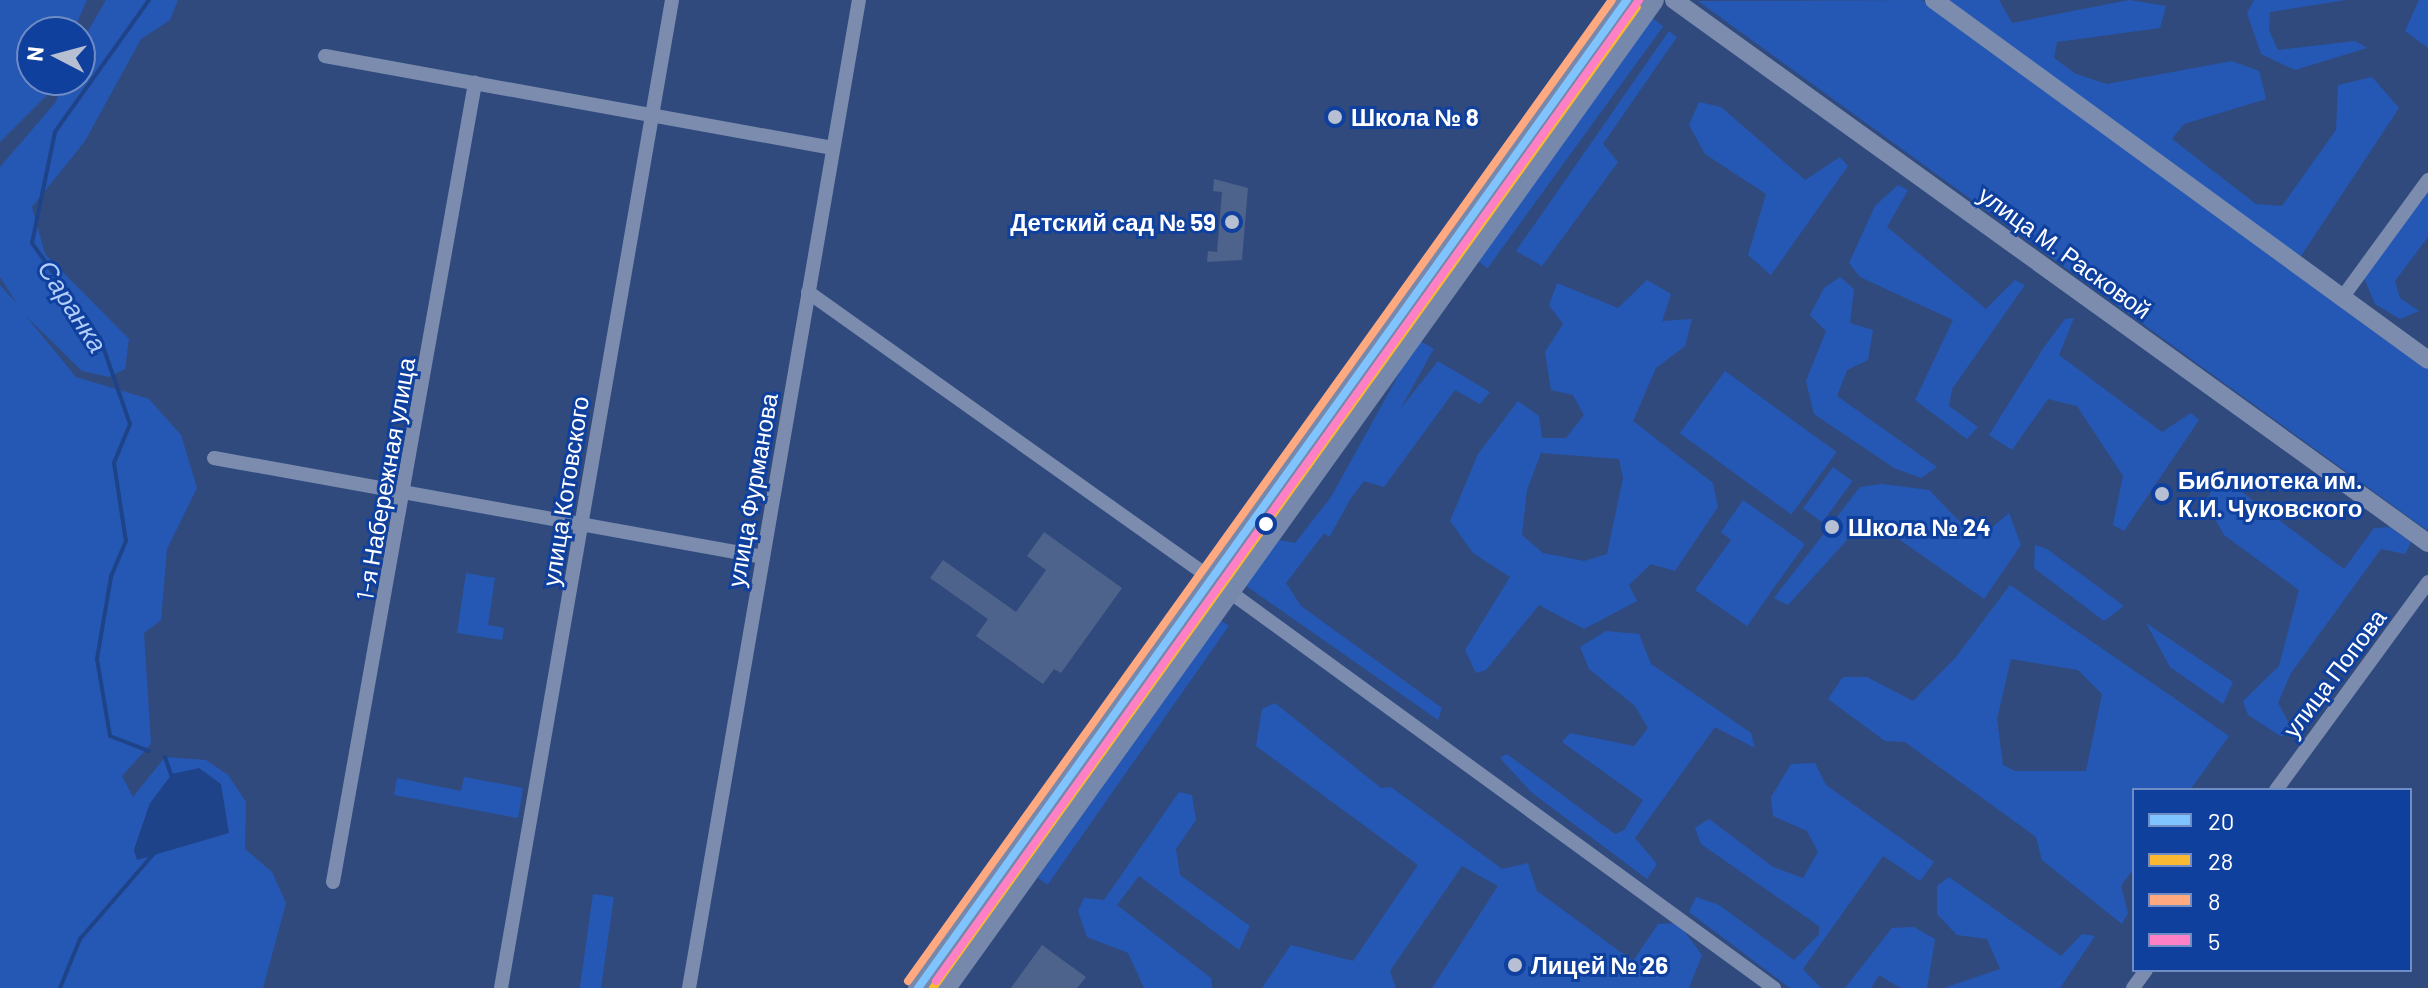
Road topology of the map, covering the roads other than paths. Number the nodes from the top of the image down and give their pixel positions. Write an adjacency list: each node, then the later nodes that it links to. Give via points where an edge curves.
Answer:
1 (672, 0): 9 (street, улица Котовского)
2 (859, 0): 10 (street, улица Фурманова)
3 (1627, 0): 20 (main road)
4 (1654, 0): 22 (main road)
5 (1674, 0): 18 (street, улица М. Расковой)
6 (1934, 0): 13 (street)
7 (325, 56): 8 (street)
8 (475, 83): 9 (street); 16 (street, 1-я Набережная улица)
9 (650, 115): 10 (street); 17 (street, улица Котовского)
10 (833, 148): 12 (street, улица Фурманова)
11 (2428, 180): 13 (street)
12 (808, 292): 19 (street, улица Фурманова); 20 (street)
13 (2342, 298): 14 (street)
14 (2428, 360)
15 (214, 458): 16 (street)
16 (407, 493): 17 (street); 24 (street, 1-я Набережная улица)
17 (582, 522): 19 (street); 25 (street, улица Котовского)
18 (2428, 543)
19 (763, 557): 26 (street, улица Фурманова)
20 (1212, 579): 22 (main road); 27 (main road)
21 (2428, 582): 23 (street, улица Попова)
22 (1230, 592): 28 (main road); 29 (street)
23 (2277, 788)
24 (333, 882)
25 (501, 988)
26 (689, 988)
27 (918, 988)
28 (946, 988)
29 (1774, 988)

